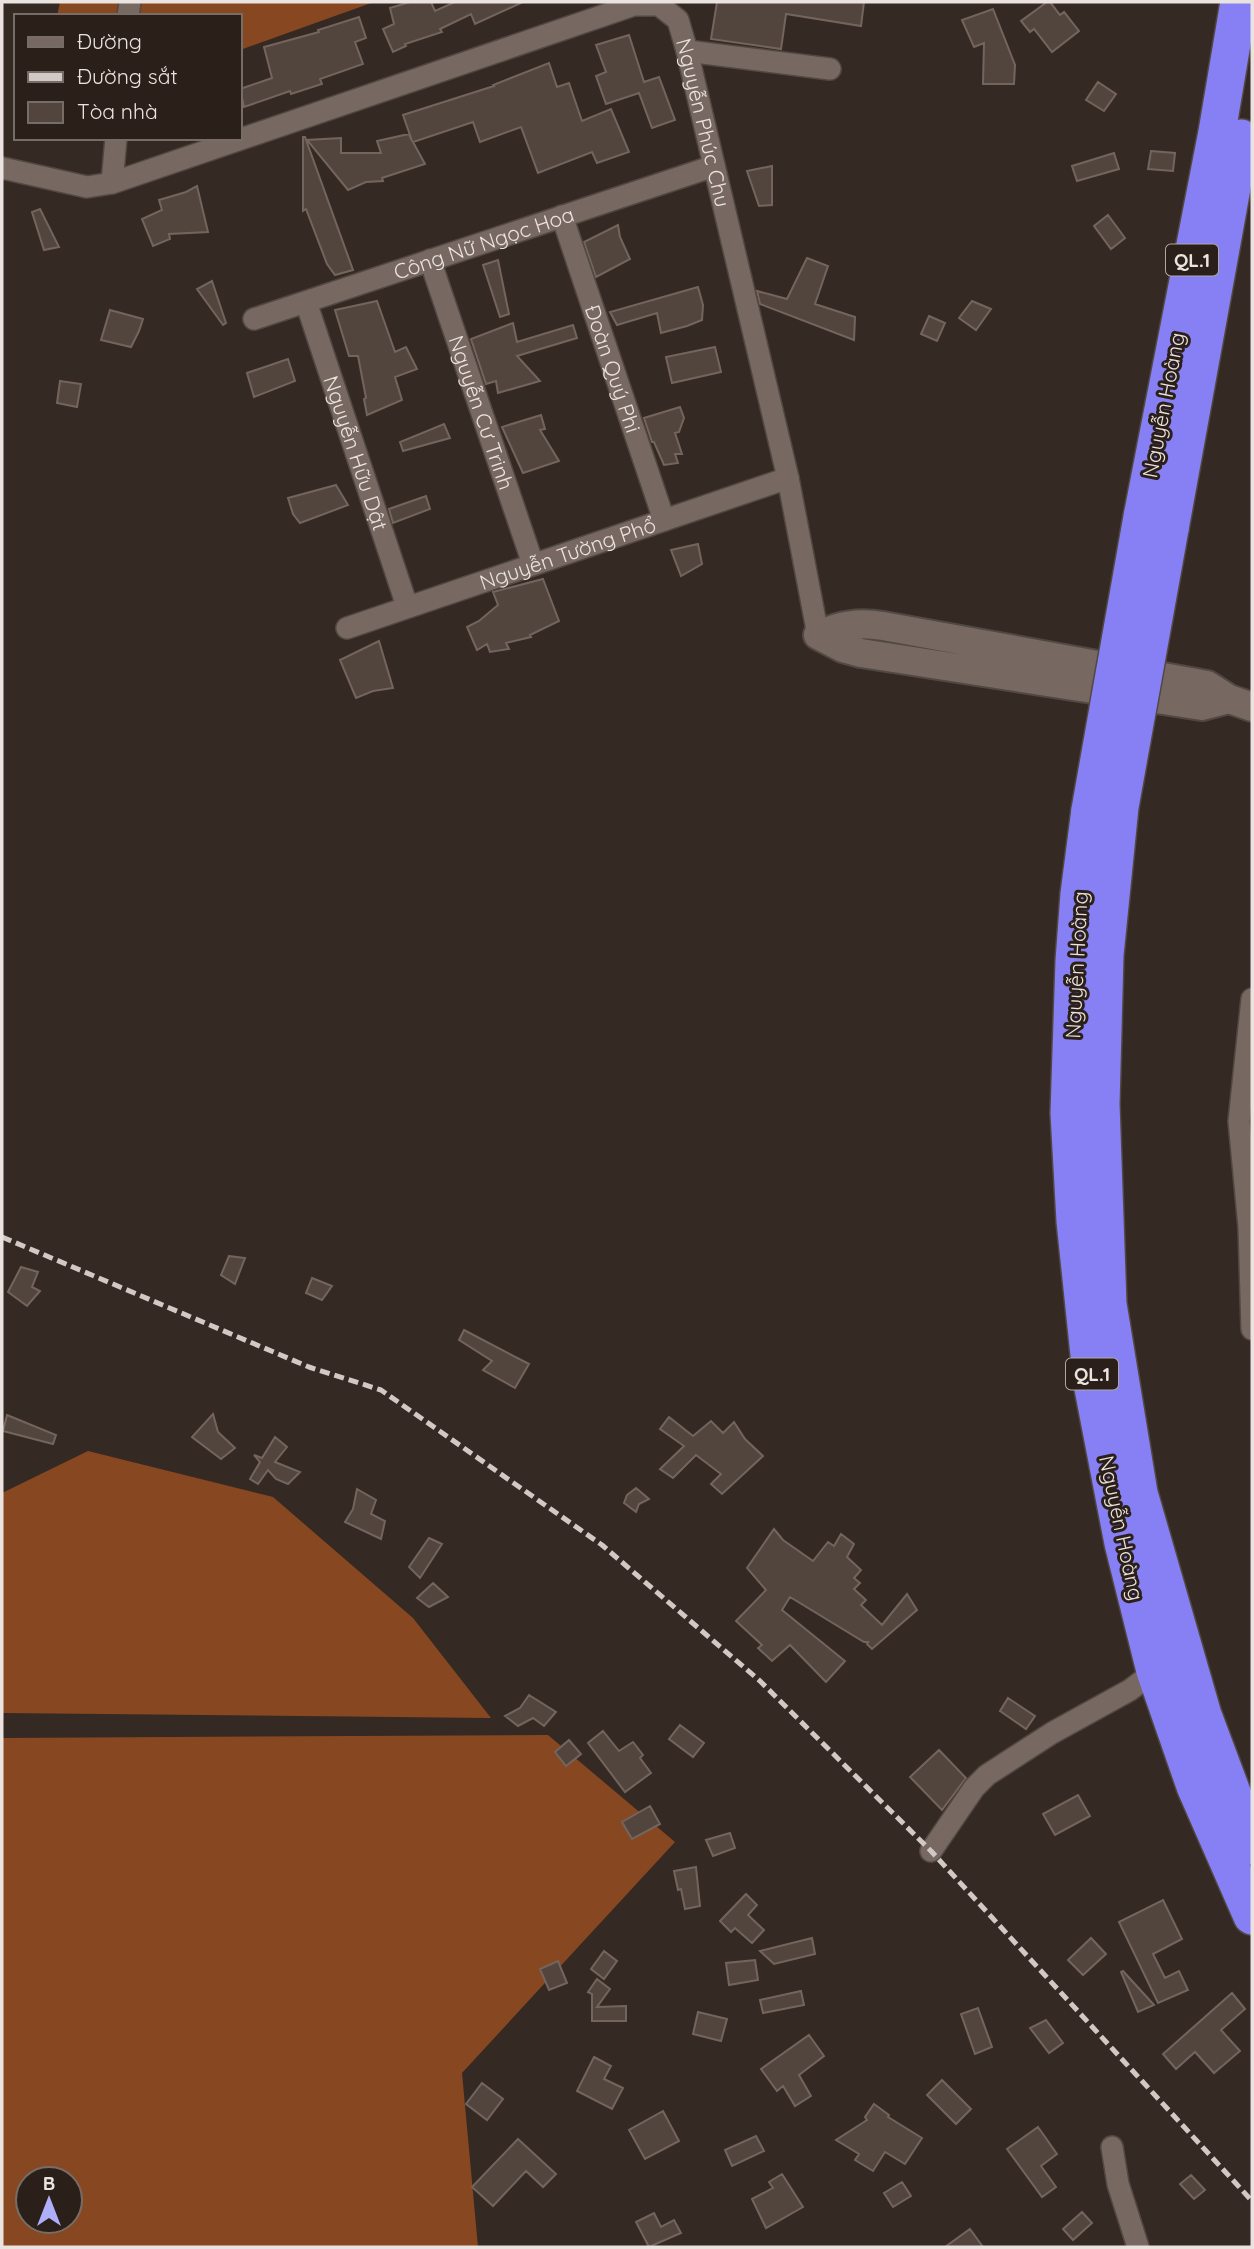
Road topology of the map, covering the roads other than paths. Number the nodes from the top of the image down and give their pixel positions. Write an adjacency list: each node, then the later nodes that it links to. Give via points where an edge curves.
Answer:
1 (1239, 2): 18 (highway, Nguyễn Hoàng / QL.1)
2 (687, 51): 3 (street); 5 (street, Nguyễn Phúc Chu, via 678,20 659,5 634,5); 8 (street, Nguyễn Phúc Chu)
3 (830, 69)
4 (1252, 76): 11 (highway, Nguyễn Hoàng / QL.1)
5 (242, 139)
6 (116, 140): 10 (street)
7 (238, 140): 10 (street, Nguyễn Phúc Chu)
8 (714, 166): 12 (street, Công Nữ Ngọc Hoa); 16 (street, Nguyễn Phúc Chu)
9 (2, 168): 10 (street, Nguyễn Phúc Chu, via 87,187)
10 (112, 183)
11 (1241, 200): 18 (highway, Nguyễn Hoàng / QL.1)
12 (562, 216): 13 (street, Công Nữ Ngọc Hoa); 17 (street, Đoàn Quý Phi)
13 (430, 260): 14 (street, Công Nữ Ngọc Hoa); 19 (street, Nguyễn Cư Trinh)
14 (306, 302): 15 (street, Công Nữ Ngọc Hoa); 20 (street, Nguyễn Hữu Dật)
15 (254, 319)
16 (788, 478): 17 (street, Nguyễn Tường Phổ); 22 (street, Nguyễn Phúc Chu)
17 (664, 520): 19 (street, Nguyễn Tường Phổ)
18 (1156, 523): 24 (highway, Nguyễn Hoàng / QL.1, bridge)
19 (533, 564): 20 (street, Nguyễn Tường Phổ)
20 (407, 606): 21 (street, Nguyễn Tường Phổ)
21 (347, 628)
22 (818, 635): 23 (street, via 861,653 1029,666 1202,706)
23 (1241, 703)
24 (1105, 808): 27 (highway, Nguyễn Hoàng / QL.1, via 1079,894 1074,961 1069,1113 1075,1222 1093,1383 1122,1543); 28 (highway, Nguyễn Hoàng / QL.1, via 1101,1104 1108,1304 1139,1493 1203,1716)
25 (1252, 999): 26 (street, via 1239,1121)
26 (1252, 1329)
27 (1155, 1671): 29 (street, via 987,1775); 30 (highway, Nguyễn Hoàng / QL.1, via 1195,1786)
28 (1252, 1846)
29 (931, 1851)
30 (1252, 1916)
31 (1112, 2147): 32 (street, via 1118,2184)
32 (1138, 2247)

